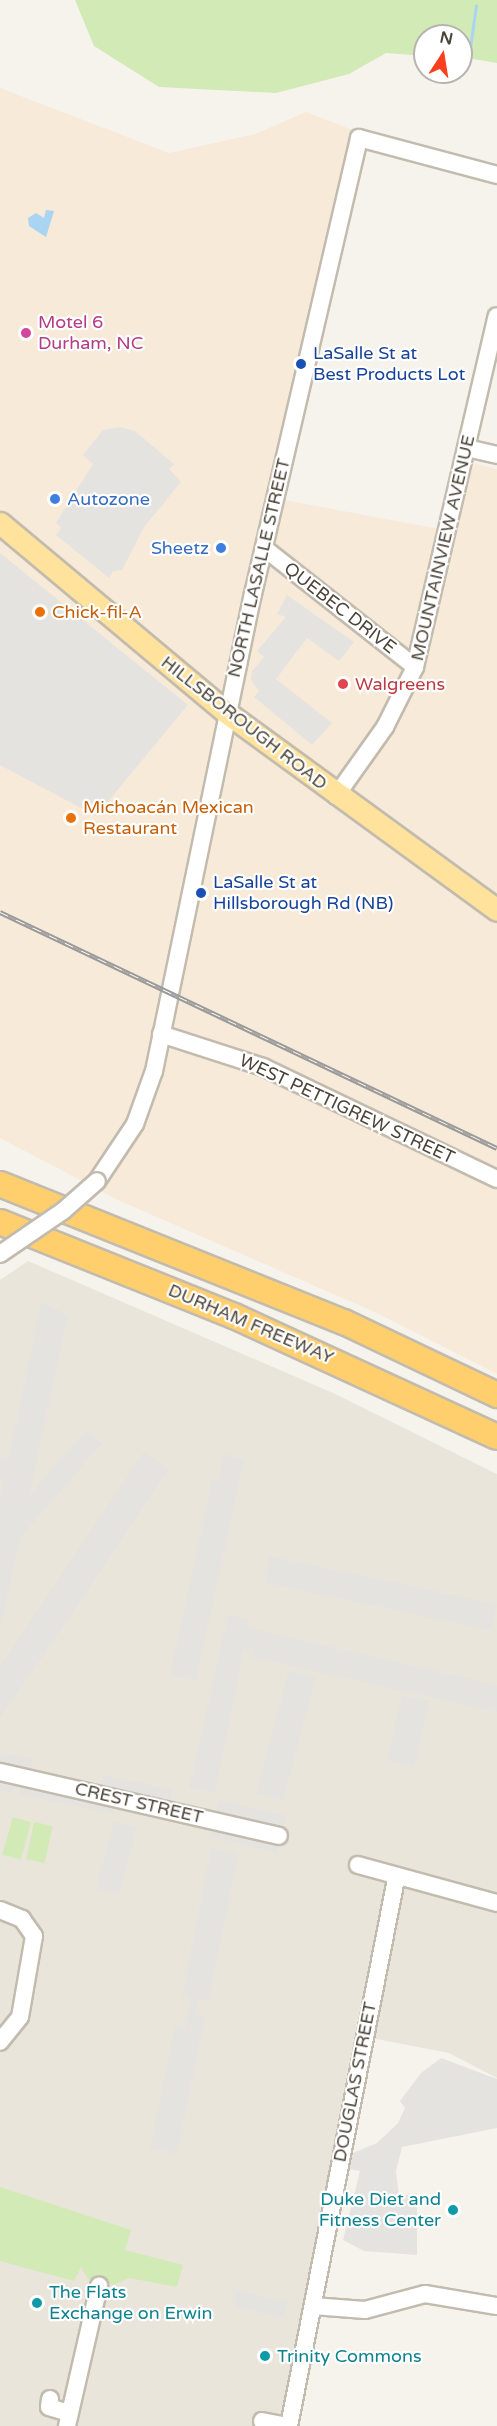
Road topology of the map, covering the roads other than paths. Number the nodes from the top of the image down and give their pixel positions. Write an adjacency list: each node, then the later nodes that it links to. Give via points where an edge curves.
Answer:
1 (497, 176): 6 (street, NORTH LASALLE STREET, via 359,138)
2 (497, 316): 3 (street, MOUNTAINVIEW AVENUE)
3 (467, 448): 4 (street); 7 (street, MOUNTAINVIEW AVENUE)
4 (497, 455)
5 (0, 523): 8 (main road, HILLSBOROUGH ROAD)
6 (264, 548): 7 (street, QUEBEC DRIVE); 8 (street, NORTH LASALLE STREET)
7 (416, 667): 9 (street, MOUNTAINVIEW AVENUE, via 385,727)
8 (227, 713): 9 (main road, HILLSBOROUGH ROAD); 11 (street, NORTH LASALLE STREET)
9 (336, 796): 10 (main road, HILLSBOROUGH ROAD)
10 (497, 910)
11 (161, 1034): 13 (street, WEST PETTIGREW STREET, via 263,1067); 17 (street, NORTH LASALLE STREET, bridge, via 142,1108 97,1180 63,1211)
12 (0, 1170): 16 (highway)
13 (497, 1179)
14 (0, 1184): 16 (highway, DURHAM FREEWAY)
15 (0, 1222): 19 (highway, DURHAM FREEWAY, via 234,1316)
16 (148, 1241): 18 (highway, DURHAM FREEWAY, via 344,1322)
17 (0, 1254)
18 (497, 1395)
19 (497, 1437)
20 (0, 1772): 21 (street, CREST STREET)
21 (279, 1836)
22 (358, 1865): 23 (street)
23 (396, 1879): 24 (street); 28 (street, DOUGLAS STREET)
24 (497, 1903)
25 (0, 1910): 26 (street, via 22,1919 34,1936 20,2016)
26 (0, 2042)
27 (99, 2286): 31 (street)
28 (313, 2306): 29 (street, via 365,2310 425,2294); 33 (street, DOUGLAS STREET)
29 (497, 2306)
30 (50, 2399): 31 (street, via 49,2408)
31 (68, 2419)
32 (262, 2421): 33 (street)
33 (288, 2426)

